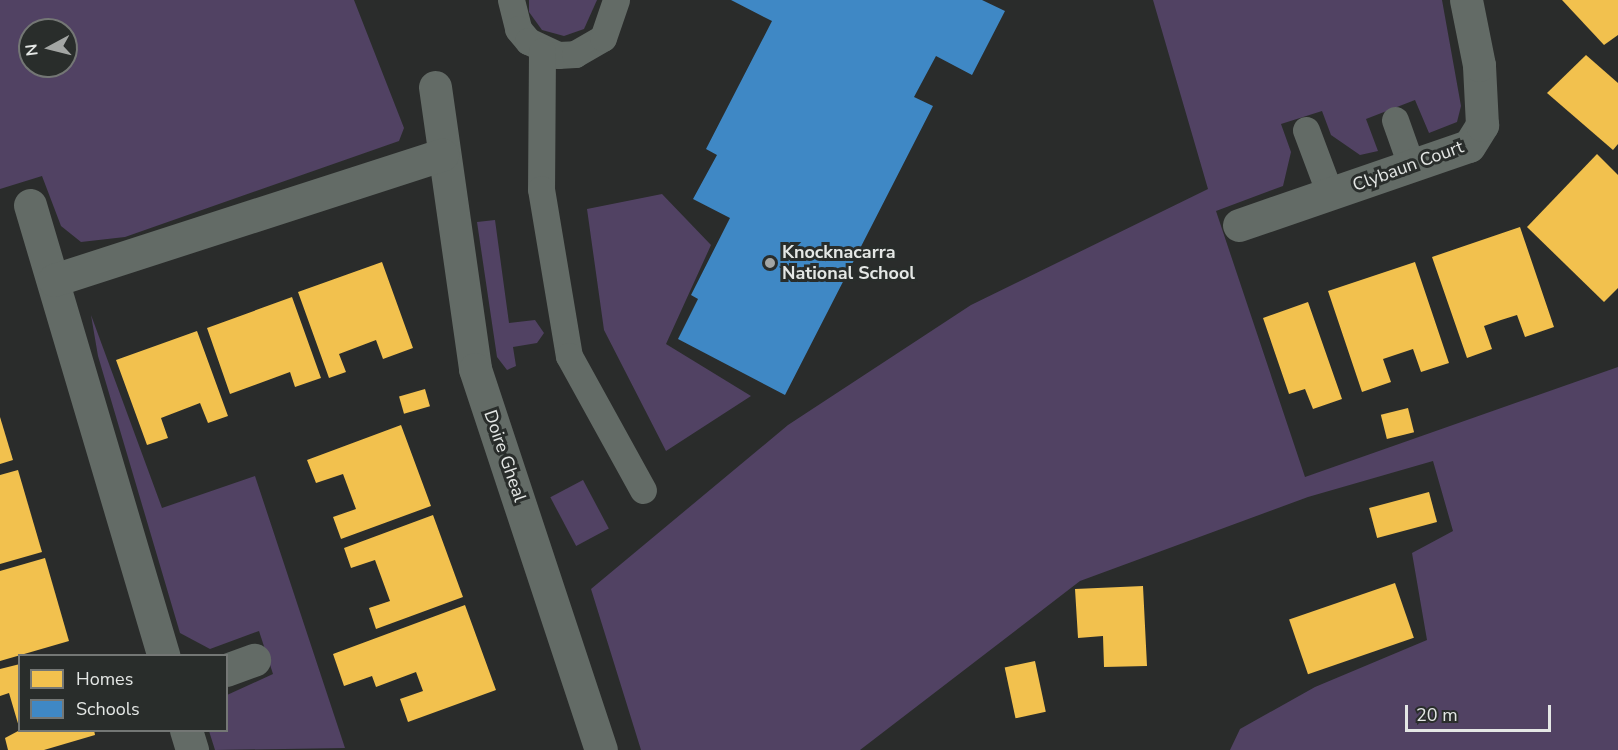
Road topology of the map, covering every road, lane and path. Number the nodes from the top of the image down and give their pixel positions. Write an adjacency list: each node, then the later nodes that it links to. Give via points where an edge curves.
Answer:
1 (512, 0): 4 (lane, via 518,29)
2 (616, 0): 4 (lane, via 612,24 591,49 575,54)
3 (1466, 0): 9 (street, Clybaun Court, via 1479,65 1482,125 1469,146)
4 (542, 51): 14 (lane, via 540,189 569,356)
5 (435, 87): 8 (street, Doire Gheal)
6 (1395, 120): 9 (lane)
7 (1306, 130): 10 (lane)
8 (442, 155): 13 (street); 18 (street, Doire Gheal, via 475,369)
9 (1411, 165): 10 (street, Clybaun Court)
10 (1330, 194): 12 (street, Clybaun Court)
11 (30, 205): 13 (street)
12 (1239, 225)
13 (54, 280): 15 (street)
14 (643, 490)
15 (163, 654)
16 (187, 732): 17 (street)
17 (192, 750)
18 (601, 750)

